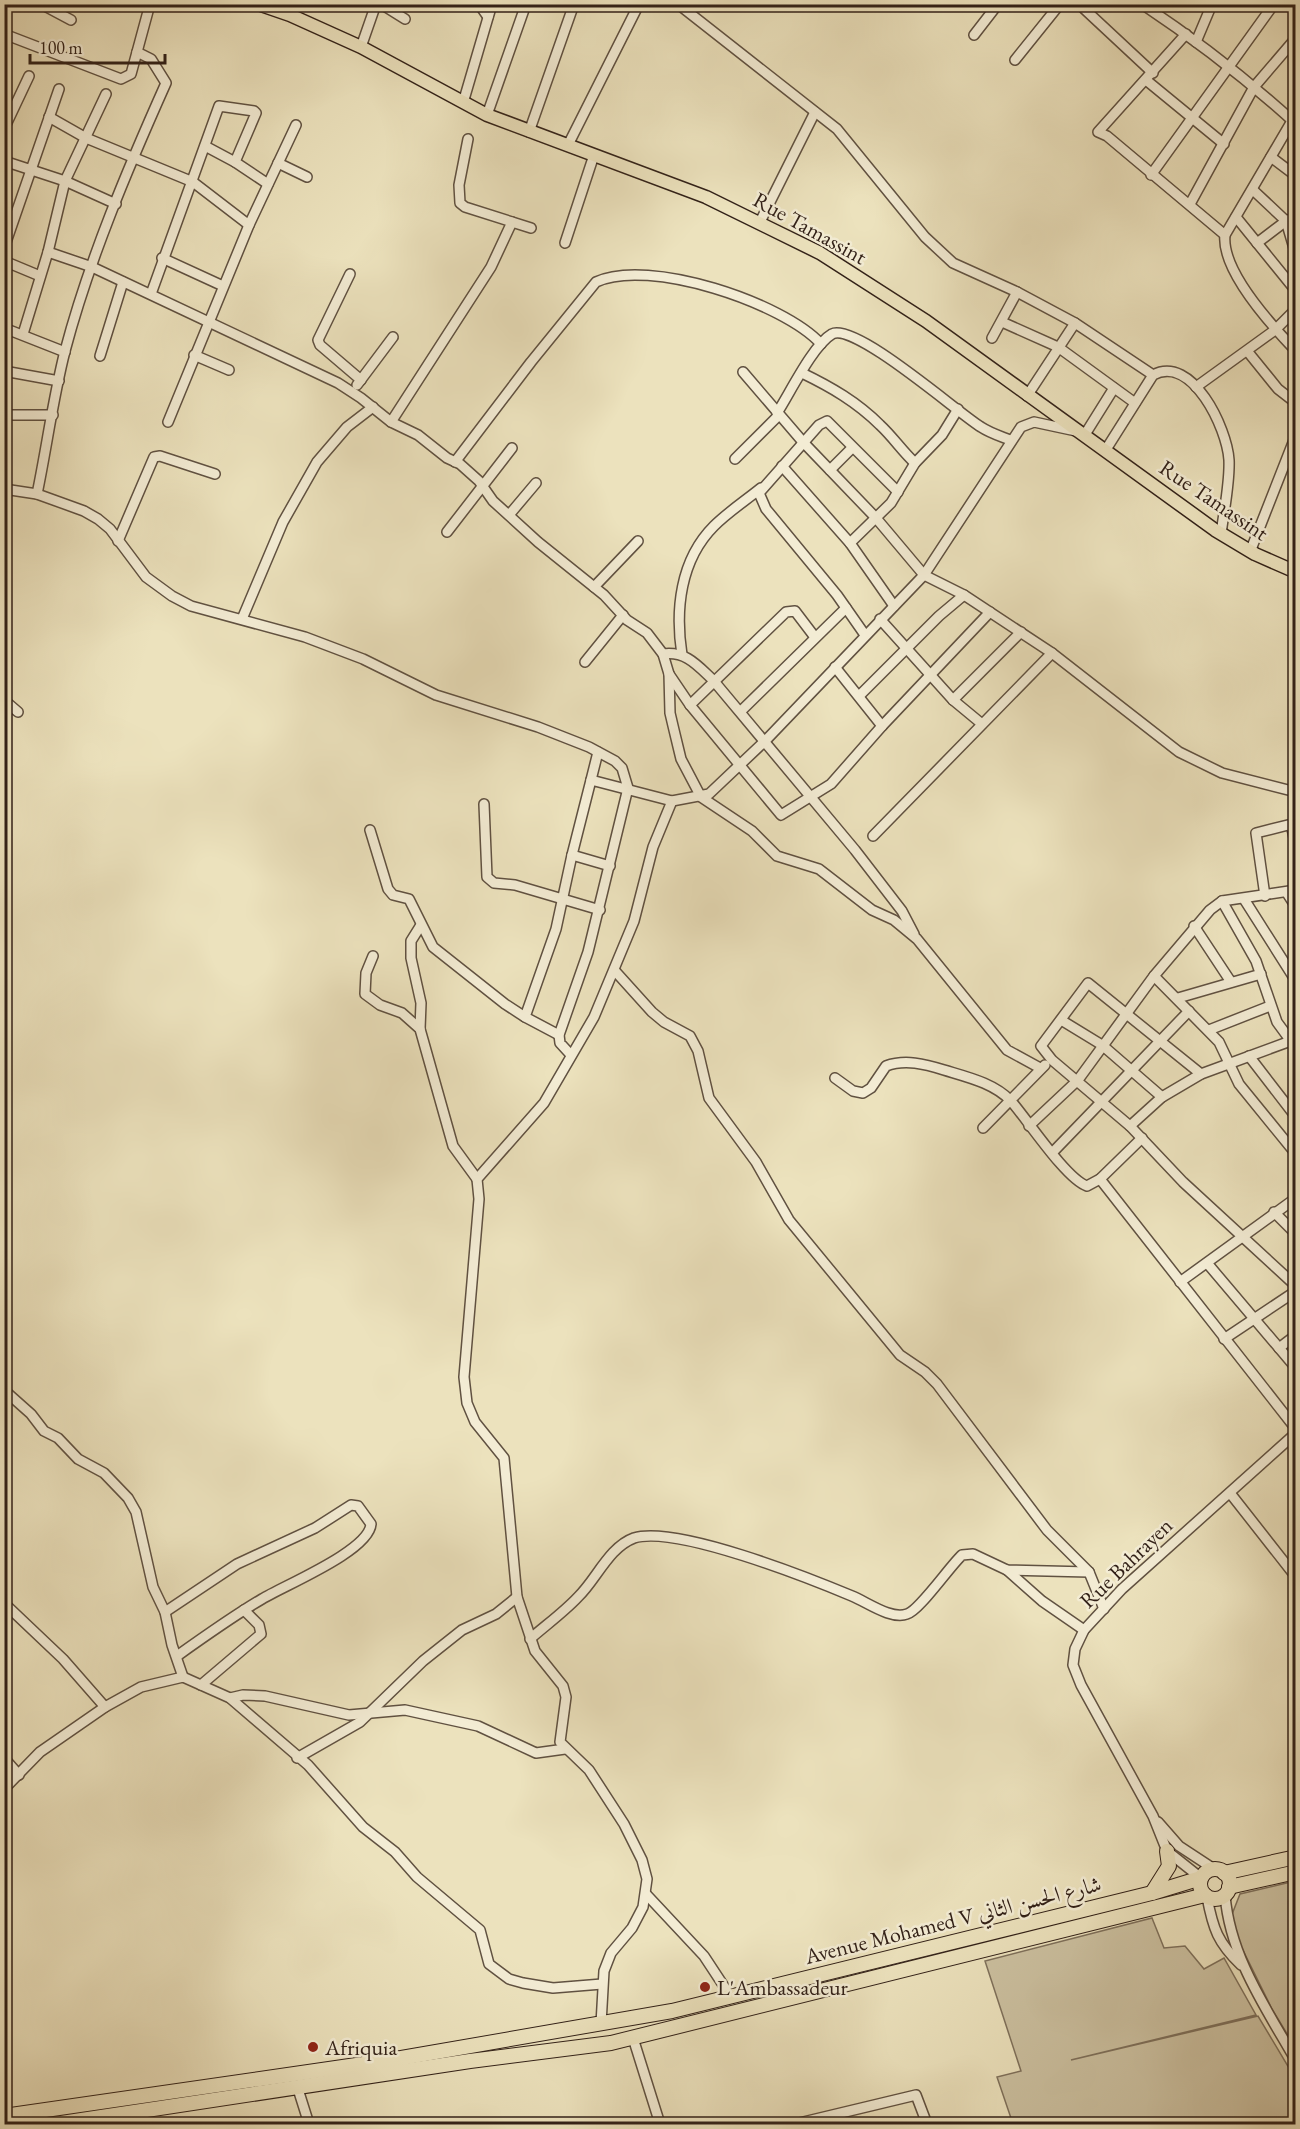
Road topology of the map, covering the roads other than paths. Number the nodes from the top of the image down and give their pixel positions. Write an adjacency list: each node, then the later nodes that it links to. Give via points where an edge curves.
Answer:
1 (41, 4): 22 (street)
2 (137, 4): 18 (street)
3 (258, 4): 19 (main road, Rue Tamassint)
4 (376, 4): 28 (street)
5 (381, 4): 21 (street)
6 (476, 4): 20 (street)
7 (492, 4): 20 (street)
8 (526, 4): 39 (street)
9 (574, 4): 45 (street)
10 (639, 4): 49 (street)
11 (678, 4): 38 (street)
12 (998, 4): 25 (street)
13 (1060, 4): 30 (street)
14 (1079, 4): 33 (street)
15 (1142, 4): 23 (street)
16 (1212, 4): 27 (street)
17 (1274, 4): 31 (street)
18 (149, 7): 29 (street)
19 (292, 10): 28 (main road, Rue Tamassint)
20 (488, 17): 37 (street)
21 (405, 19)
22 (71, 20)
23 (1186, 33): 27 (street); 33 (street)
24 (4, 34): 29 (street, via 121,79 131,74)
25 (974, 35)
26 (1296, 38): 34 (street)
27 (1196, 42): 31 (street)
28 (360, 47): 37 (main road, Rue Tamassint)
29 (137, 52): 52 (street, via 151,59 166,82)
30 (1015, 60)
31 (1228, 67): 34 (street); 41 (street)
32 (29, 76): 44 (street)
33 (1150, 77): 41 (street); 58 (street, via 1098,132)
34 (1254, 87): 42 (street); 48 (street)
35 (59, 89): 40 (street)
36 (106, 94): 46 (street)
37 (463, 103): 39 (main road, Rue Tamassint)
38 (815, 112): 71 (street); 88 (street, via 855,149 935,248 953,263)
39 (487, 115): 45 (main road, Rue Tamassint)
40 (49, 117): 46 (street); 57 (street)
41 (1192, 119): 48 (street); 58 (street)
42 (1294, 119): 53 (street)
43 (296, 125): 56 (street)
44 (4, 129)
45 (529, 132): 49 (main road, Rue Tamassint)
46 (86, 138): 52 (street); 61 (street)
47 (468, 139): 70 (street, via 459,185 460,203)
48 (1224, 144): 66 (street)
49 (568, 145): 51 (main road, Rue Tamassint)
50 (206, 146): 55 (street); 55 (street, via 219,106 254,111 255,121); 62 (street)
51 (594, 155): 71 (main road, Rue Tamassint); 75 (street)
52 (132, 157): 62 (street); 65 (street)
53 (1271, 157): 59 (street); 64 (street)
54 (4, 161): 57 (street)
55 (235, 162): 63 (street)
56 (278, 163): 60 (street); 63 (street)
57 (29, 170): 61 (street); 77 (street)
58 (1151, 175): 66 (street)
59 (1296, 176)
60 (308, 177)
61 (65, 181): 65 (street); 78 (street)
62 (193, 182): 72 (street); 80 (street)
63 (268, 184): 72 (street)
64 (1253, 190): 67 (street); 69 (street)
65 (116, 204): 82 (street)
66 (1190, 204): 74 (street)
67 (1236, 217): 74 (street); 76 (street)
68 (1296, 217): 69 (street)
69 (1286, 221): 76 (street); 79 (street)
70 (512, 222): 73 (street); 125 (street, via 491,267)
71 (760, 222): 116 (main road, Rue Tamassint, via 820,254 926,321)
72 (249, 225): 86 (street)
73 (531, 228)
74 (1225, 235): 95 (street, via 1230,265)
75 (565, 243)
76 (1257, 243): 87 (street)
77 (4, 248)
78 (48, 252): 82 (street); 84 (street)
79 (1296, 255)
80 (162, 258): 86 (street); 89 (street)
81 (4, 261): 84 (street)
82 (92, 267): 85 (street); 102 (street)
83 (350, 274): 111 (street, via 318,340)
84 (40, 276): 96 (street)
85 (123, 282): 89 (street); 104 (street)
86 (223, 286): 91 (street)
87 (1296, 291)
88 (1017, 292): 92 (street); 93 (street)
89 (151, 294): 91 (street)
90 (1296, 309): 95 (street)
91 (208, 321): 105 (street); 115 (street)
92 (1002, 322): 98 (street); 100 (street)
93 (1075, 322): 100 (street); 110 (street)
94 (4, 328): 96 (street)
95 (1275, 330): 101 (street); 103 (street)
96 (23, 334): 102 (street)
97 (393, 337): 111 (street)
98 (992, 338)
99 (821, 344): 109 (street); 120 (street, via 836,333 844,333 866,344); 134 (street, via 808,329 741,296 660,276 607,277 596,282)
100 (1058, 347): 114 (street); 116 (street)
101 (1296, 351)
102 (65, 352): 112 (street)
103 (1248, 352): 113 (street); 118 (street)
104 (100, 356)
105 (194, 356): 106 (street); 124 (street)
106 (230, 370)
107 (4, 371): 112 (street)
108 (742, 372): 121 (street)
109 (802, 374): 121 (street); 135 (street, via 847,397 881,425)
110 (1153, 375): 113 (street, via 1174,371); 117 (street)
111 (361, 380): 115 (street)
112 (59, 381): 123 (street)
113 (1196, 387): 148 (street, via 1227,446)
114 (1114, 388): 117 (street); 126 (street)
115 (352, 392): 119 (street)
116 (1027, 396): 126 (main road, Rue Tamassint)
117 (1135, 403): 132 (street)
118 (1296, 404)
119 (373, 407): 125 (street); 162 (street, via 347,427 317,462 283,522)
120 (958, 410): 128 (street, via 980,427); 135 (street, via 942,435)
121 (778, 414): 129 (street); 133 (street)
122 (4, 415): 123 (street)
123 (53, 415): 144 (street)
124 (168, 422)
125 (391, 422): 134 (street, via 418,435)
126 (1081, 434): 128 (street, via 1034,422 1026,423); 132 (main road, Rue Tamassint)
127 (1296, 435): 152 (street)
128 (1010, 440): 155 (street)
129 (803, 442): 130 (street, via 827,421); 136 (street); 137 (street)
130 (852, 447): 137 (street); 143 (street)
131 (512, 448): 140 (street)
132 (1106, 451): 148 (main road, Rue Tamassint)
133 (735, 459)
134 (455, 462): 140 (street)
135 (915, 463): 143 (street)
136 (782, 466): 141 (street); 151 (street)
137 (830, 470): 146 (street)
138 (215, 474): 150 (street, via 154,457)
139 (536, 483): 145 (street)
140 (484, 488): 145 (street); 147 (street)
141 (762, 488): 159 (street, via 759,493 766,509); 170 (street, via 713,527 697,550 678,601)
142 (4, 489): 144 (street)
143 (898, 492): 146 (street)
144 (37, 494): 150 (street, via 84,511 110,529)
145 (509, 515): 156 (street)
146 (876, 518): 151 (street); 155 (street)
147 (447, 532)
148 (1221, 534): 152 (main road, Rue Tamassint)
149 (638, 540): 156 (street)
150 (118, 541): 162 (street, via 146,577 172,596 191,606)
151 (850, 543): 158 (street)
152 (1250, 552): 154 (main road, Rue Tamassint)
153 (1296, 556): 154 (street)
154 (1293, 571)
155 (924, 575): 157 (street); 158 (street)
156 (594, 587): 161 (street)
157 (964, 595): 160 (street); 167 (street)
158 (894, 606): 163 (street)
159 (846, 608): 165 (street); 166 (street)
160 (990, 612): 164 (street); 174 (street)
161 (623, 615): 169 (street, via 647,633); 171 (street)
162 (242, 619): 185 (street, via 324,644 436,696 538,727)
163 (880, 619): 165 (street); 167 (street)
164 (1021, 632): 168 (street); 178 (street)
165 (865, 635): 172 (street)
166 (814, 636): 175 (street, via 795,610 786,612); 180 (street)
167 (907, 649): 174 (street); 176 (street)
168 (1052, 653): 182 (street); 189 (street, via 1179,752 1222,773)
169 (663, 654): 170 (street); 173 (street)
170 (682, 655): 175 (street)
171 (585, 662)
172 (835, 667): 176 (street); 184 (street)
173 (669, 674): 179 (street); 191 (street, via 670,714 676,740 686,771)
174 (932, 676): 178 (street); 183 (street)
175 (713, 680): 179 (street); 180 (street)
176 (860, 695): 183 (street)
177 (4, 700): 181 (street)
178 (953, 700): 182 (street)
179 (690, 705): 186 (street)
180 (741, 711): 184 (street)
181 (18, 712)
182 (982, 724): 196 (street)
183 (882, 726): 190 (street, via 831,784)
184 (765, 740): 186 (street); 190 (street)
185 (598, 752): 187 (street); 188 (street, via 622,768)
186 (739, 767): 190 (street, via 781,815); 191 (street)
187 (591, 780): 188 (street); 198 (street)
188 (628, 788): 192 (street); 199 (street)
189 (1296, 792)
190 (811, 795): 209 (street, via 885,888)
191 (701, 797): 192 (street); 209 (street, via 752,831 777,856 819,869)
192 (672, 801): 211 (street, via 656,838 634,921)
193 (484, 804): 202 (street, via 487,878)
194 (1293, 823): 197 (street); 201 (street, via 1256,833)
195 (370, 830): 207 (street, via 388,889 393,895 409,899)
196 (873, 836)
197 (1296, 847)
198 (572, 855): 199 (street); 202 (street)
199 (610, 866): 206 (street)
200 (1291, 892): 201 (street); 205 (street)
201 (1265, 896): 203 (street)
202 (562, 899): 206 (street); 220 (street, via 556,929)
203 (1244, 900): 204 (street); 214 (street)
204 (1222, 901): 208 (street); 212 (street)
205 (1296, 907)
206 (600, 910): 224 (street)
207 (421, 925): 220 (street, via 433,947); 222 (street, via 411,940 421,1003)
208 (1194, 926): 213 (street); 215 (street)
209 (917, 939): 232 (street, via 1007,1050)
210 (373, 956): 222 (street, via 366,973 365,994 402,1013)
211 (615, 971): 228 (street); 267 (street, via 652,1012 690,1036 698,1051 709,1098 756,1162 789,1220 900,1355 937,1384 1047,1530)
212 (1261, 974): 215 (street); 217 (street)
213 (1154, 976): 216 (street); 219 (street)
214 (1296, 981)
215 (1231, 982): 216 (street)
216 (1178, 998): 218 (street)
217 (1270, 1006): 223 (street); 226 (street)
218 (1189, 1011): 223 (street); 225 (street)
219 (1126, 1015): 221 (street, via 1088,983); 225 (street); 227 (street)
220 (525, 1017): 224 (street)
221 (1061, 1020): 227 (street); 230 (street, via 1041,1046)
222 (420, 1029): 247 (street, via 453,1146)
223 (1209, 1030): 231 (street, via 1224,1048)
224 (559, 1035): 228 (street, via 560,1043)
225 (1162, 1042): 233 (street); 234 (street)
226 (1294, 1042): 229 (street)
227 (1102, 1046): 233 (street); 236 (street)
228 (571, 1055): 247 (street, via 544,1103)
229 (1249, 1056): 231 (street); 240 (street)
230 (1052, 1060): 232 (street); 236 (street)
231 (1229, 1063): 234 (street); 246 (street, via 1239,1084)
232 (1040, 1068): 238 (street)
233 (1131, 1072): 237 (street); 239 (street)
234 (1201, 1074): 237 (street)
235 (835, 1078): 238 (street, via 863,1093 886,1066 905,1062 976,1080)
236 (1078, 1080): 239 (street); 241 (street)
237 (1162, 1097): 242 (street)
238 (1010, 1100): 241 (street); 243 (street)
239 (1102, 1101): 242 (street); 245 (street)
240 (1296, 1117)
241 (1029, 1126): 245 (street)
242 (1130, 1126): 244 (street)
243 (983, 1128)
244 (1142, 1138): 248 (street); 252 (street)
245 (1052, 1153): 248 (street, via 1083,1185 1091,1186)
246 (1296, 1154)
247 (477, 1179): 268 (street, via 479,1199 464,1393 475,1422 504,1458)
248 (1100, 1179): 254 (street)
249 (1296, 1198): 250 (street)
250 (1275, 1212): 251 (street); 252 (street)
251 (1296, 1234)
252 (1242, 1238): 253 (street); 255 (street)
253 (1207, 1263): 254 (street); 257 (street)
254 (1180, 1282): 259 (street)
255 (1296, 1286)
256 (1296, 1291): 257 (street)
257 (1256, 1319): 259 (street); 260 (street)
258 (1296, 1335): 260 (street)
259 (1224, 1339): 263 (street)
260 (1279, 1348): 261 (street)
261 (1296, 1368)
262 (4, 1390): 272 (street, via 44,1431 58,1438 78,1459 105,1473 128,1498 141,1528 153,1587)
263 (1296, 1431): 264 (street, Rue Bahrayen)
264 (1230, 1493): 266 (street); 270 (street, Rue Bahrayen)
265 (1006, 1570): 267 (street); 273 (street); 274 (street, via 973,1554 962,1555 913,1612 896,1616 804,1575 728,1552 648,1535 632,1539 616,1550 579,1597)
266 (1294, 1570)
267 (1089, 1572): 270 (street)
268 (517, 1597): 274 (street); 280 (street, via 496,1614 462,1630 423,1661)
269 (4, 1604): 279 (street, via 63,1659)
270 (1104, 1609): 273 (street, Rue Bahrayen)
271 (244, 1610): 272 (street, via 326,1566 364,1538 371,1524 358,1506 351,1505 315,1528 237,1564); 275 (street); 277 (street, via 259,1625 261,1634)
272 (165, 1612): 275 (street)
273 (1084, 1630): 286 (street, Rue Bahrayen, via 1073,1665)
274 (530, 1639): 281 (street, via 541,1662 563,1686 566,1697 560,1742)
275 (177, 1656): 276 (street)
276 (183, 1677): 277 (street); 279 (street, via 141,1687)
277 (201, 1684): 278 (street)
278 (230, 1698): 280 (street, via 251,1695 349,1715); 283 (street)
279 (105, 1707): 284 (street, via 40,1752)
280 (371, 1713): 281 (street, via 405,1710 433,1714 478,1726 536,1753); 283 (street, via 344,1734)
281 (565, 1749): 294 (street, via 589,1770 632,1838 646,1879)
282 (4, 1758): 284 (street)
283 (297, 1758): 297 (street, via 308,1765 363,1827 480,1930 489,1964 523,1983 553,1988)
284 (19, 1775): 285 (street)
285 (4, 1789)
286 (1153, 1816): 287 (street, Rue Bahrayen); 289 (street, Rue Bahrayen, via 1179,1846)
287 (1167, 1851): 291 (street, Rue Bahrayen); 293 (highway, via 1169,1866)
288 (1296, 1857): 289 (highway)
289 (1219, 1871): 291 (highway, via 1208,1871); 292 (highway, via 1229,1879)
290 (1296, 1872): 292 (highway)
291 (1201, 1878): 293 (highway, Avenue Mohamed V شارع الحسن الثاني); 295 (highway, via 1200,1887)
292 (1227, 1891): 295 (highway, via 1217,1899); 296 (street, via 1227,1913)
293 (1152, 1893): 298 (highway, Avenue Mohamed V شارع الحسن الثاني)
294 (646, 1894): 297 (street, via 644,1907 632,1928 611,1953); 298 (street, via 704,1956)
295 (1206, 1896): 296 (street, via 1223,1948); 300 (highway, Avenue Mohamed V شارع الحسن الثاني)
296 (1242, 1966): 301 (street)
297 (602, 1983): 299 (street)
298 (730, 1997): 299 (highway, Avenue Mohamed V شارع الحسن الثاني)
299 (601, 2024): 303 (highway, Avenue Mohamed V شارع الحسن الثاني, via 384,2061)
300 (633, 2038): 302 (highway, Avenue Mohamed V شارع الحسن الثاني); 307 (street)
301 (1296, 2061)
302 (298, 2089): 305 (highway, Avenue Mohamed V شارع الحسن الثاني); 306 (street)
303 (4, 2116)
304 (812, 2122): 308 (street); 309 (street, via 916,2095)
305 (55, 2124)
306 (309, 2124)
307 (660, 2124)
308 (795, 2124)
309 (927, 2124)

